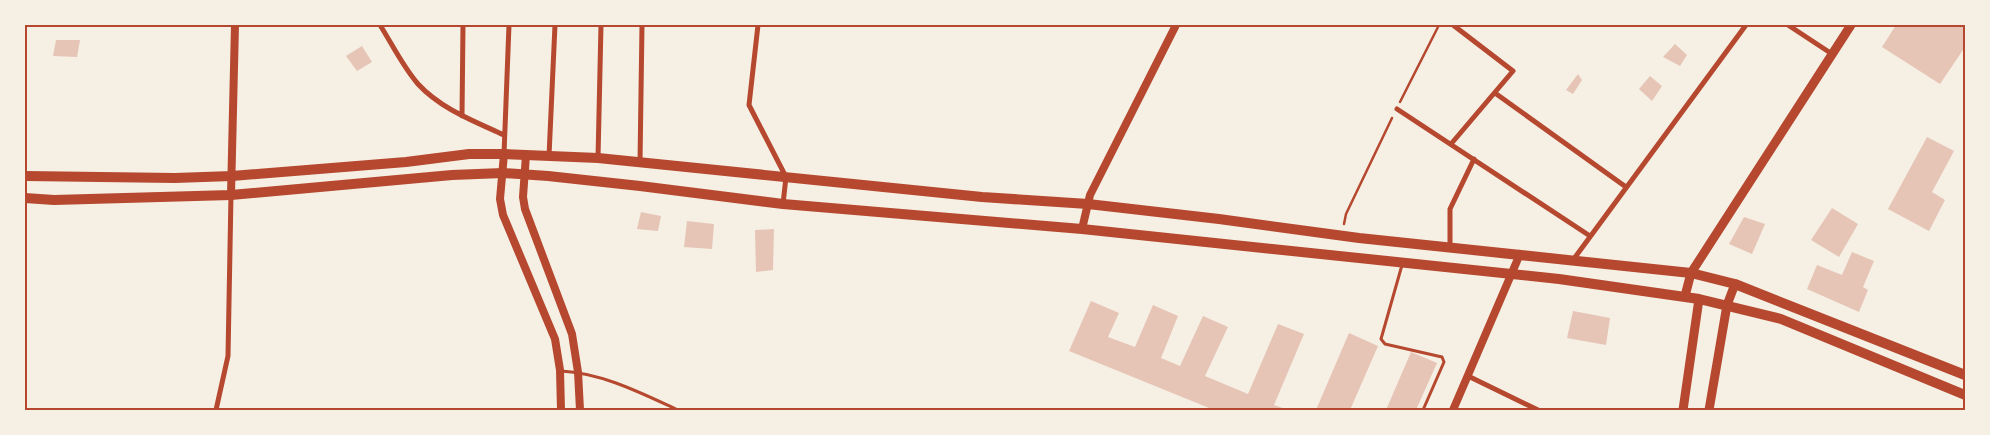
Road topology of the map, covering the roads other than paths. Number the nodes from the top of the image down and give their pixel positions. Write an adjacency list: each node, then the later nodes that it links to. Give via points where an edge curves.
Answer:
1 (235, 25): 29 (street)
2 (380, 25): 17 (street, via 418,83 438,102)
3 (463, 25): 17 (street)
4 (509, 25): 18 (street)
5 (555, 25): 22 (street)
6 (601, 25): 23 (street)
7 (642, 25): 25 (street)
8 (758, 25): 30 (street, via 749,105)
9 (1176, 25): 35 (street)
10 (1453, 25): 15 (street, via 1513,71)
11 (1746, 25): 31 (street)
12 (1788, 25): 14 (street)
13 (1851, 25): 14 (main road)
14 (1832, 54): 42 (main road)
15 (1495, 93): 19 (street); 31 (street)
16 (1397, 109): 19 (street)
17 (462, 116): 18 (street)
18 (504, 135): 20 (street)
19 (1451, 144): 24 (street)
20 (504, 154): 21 (highway); 26 (street); 29 (highway, via 469,154)
21 (526, 155): 22 (highway); 27 (street)
22 (549, 156): 23 (highway)
23 (598, 158): 25 (highway)
24 (1474, 159): 37 (street); 38 (street, via 1450,209)
25 (640, 163): 30 (highway)
26 (503, 173): 27 (highway); 32 (highway); 48 (street, via 500,199 503,215 555,339)
27 (524, 174): 34 (highway); 49 (street, via 525,209 572,334)
28 (25, 176): 29 (highway)
29 (232, 176): 32 (street)
30 (786, 177): 34 (street); 35 (highway, via 982,198)
31 (1626, 187): 37 (street)
32 (231, 195): 33 (highway); 53 (street, via 228,356)
33 (25, 198)
34 (783, 204): 36 (highway)
35 (1088, 204): 36 (street); 38 (highway)
36 (1082, 228): 41 (highway)
37 (1590, 236): 40 (street)
38 (1450, 246): 39 (highway)
39 (1520, 254): 40 (highway); 43 (street)
40 (1572, 260): 42 (highway)
41 (1402, 262): 43 (highway); 57 (lane, via 1381,339 1385,344 1442,357 1444,362)
42 (1692, 273): 44 (highway); 45 (main road)
43 (1511, 274): 45 (highway); 50 (street)
44 (1735, 284): 47 (main road); 51 (highway)
45 (1685, 296): 46 (highway)
46 (1699, 299): 47 (highway); 60 (main road)
47 (1727, 305): 52 (highway, via 1782,320); 61 (main road)
48 (560, 370): 49 (lane); 54 (street)
49 (578, 372): 55 (street); 56 (lane, via 637,391)
50 (1468, 376): 58 (street); 59 (street)
51 (1965, 376)
52 (1965, 395)
53 (216, 410)
54 (561, 410)
55 (580, 410)
56 (678, 410)
57 (1423, 410)
58 (1453, 410)
59 (1538, 410)
60 (1683, 410)
61 (1709, 410)

